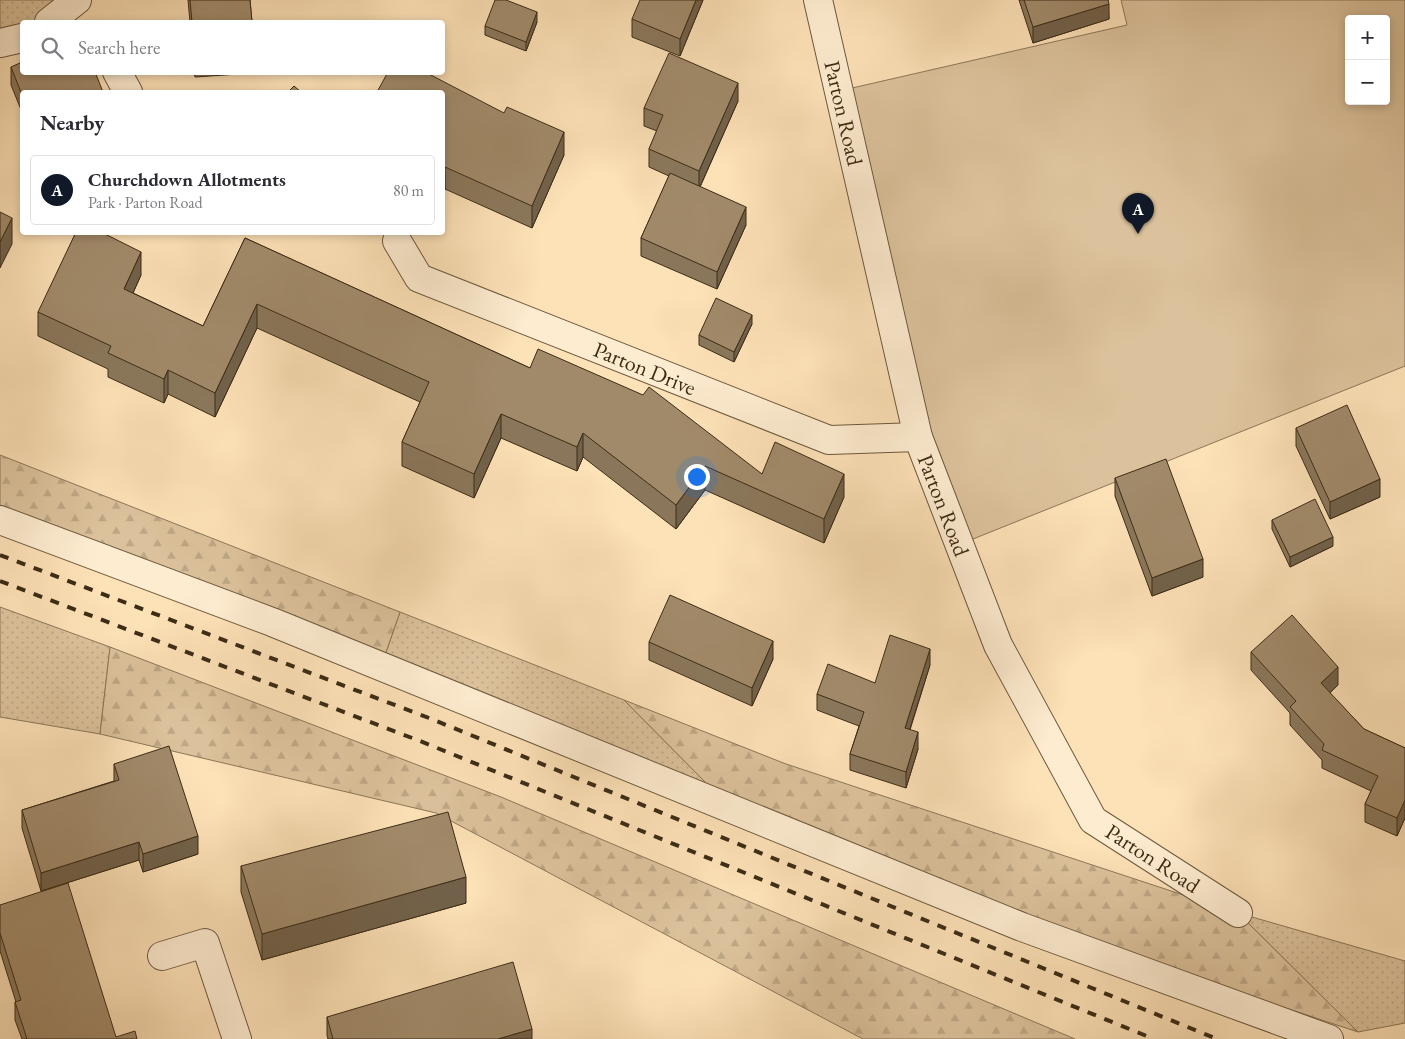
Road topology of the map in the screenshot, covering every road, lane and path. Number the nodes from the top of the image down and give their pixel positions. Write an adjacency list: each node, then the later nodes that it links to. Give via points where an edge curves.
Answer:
1 (818, 0): 9 (street, Parton Road)
2 (78, 9): 3 (street)
3 (53, 20)
4 (20, 38): 5 (street)
5 (0, 43)
6 (119, 75): 7 (street)
7 (127, 90)
8 (397, 241): 9 (street, Parton Drive, via 420,278 829,440)
9 (918, 437): 11 (street, Parton Road, via 998,645 1094,820)
10 (0, 520): 14 (street, via 272,622 1022,927)
11 (1238, 913)
12 (162, 956): 13 (street, via 205,943)
13 (237, 1039)
14 (1329, 1039)

